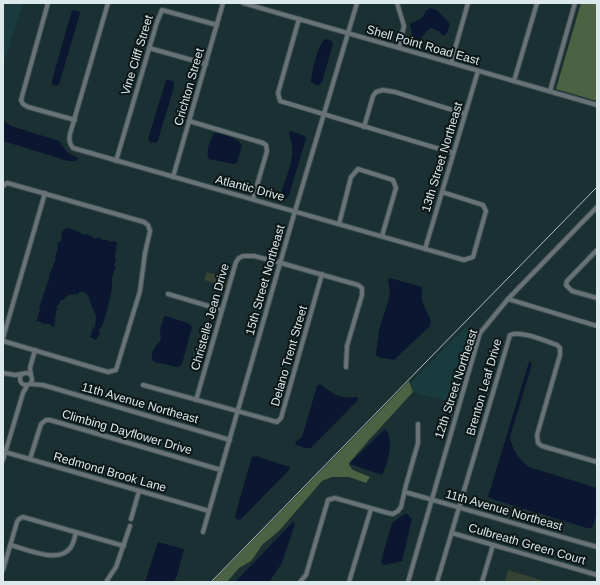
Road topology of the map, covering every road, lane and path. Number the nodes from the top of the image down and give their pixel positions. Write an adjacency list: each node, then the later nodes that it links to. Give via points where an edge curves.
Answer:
1 (48, 3): 23 (street, via 21,100 28,107)
2 (108, 3): 23 (street, Atlantic Drive)
3 (223, 3): 11 (street, Crichton Street)
4 (243, 3): 10 (street, Shell Point Road East)
5 (357, 3): 12 (street, 15th Street Northeast)
6 (397, 3): 14 (street, via 404,26)
7 (468, 3): 15 (street)
8 (537, 3): 18 (street)
9 (575, 3): 19 (street)
10 (299, 19): 12 (street, Shell Point Road East); 21 (street, via 278,97 282,103)
11 (217, 25): 13 (street, Vine Cliff Street, via 162,10); 16 (street, Crichton Street)
12 (348, 33): 14 (street, Shell Point Road East); 21 (street, 15th Street Northeast)
13 (149, 48): 16 (street); 27 (street, Vine Cliff Street)
14 (399, 48): 15 (street, Shell Point Road East)
15 (451, 63): 17 (street, Shell Point Road East)
16 (206, 64): 24 (street, Crichton Street)
17 (478, 71): 18 (street, Shell Point Road East); 22 (street, 13th Street Northeast)
18 (514, 81): 19 (street, Shell Point Road East)
19 (550, 92): 20 (street, Shell Point Road East)
20 (597, 105)
21 (324, 114): 25 (street); 34 (street, 15th Street Northeast)
22 (465, 114): 25 (street, via 383,90 373,96); 26 (street, 13th Street Northeast)
23 (74, 120): 27 (street, Atlantic Drive, via 70,145)
24 (189, 121): 28 (street, Crichton Street); 32 (street, via 266,146)
25 (364, 127): 26 (street)
26 (453, 153): 30 (street, 13th Street Northeast)
27 (116, 161): 28 (street, Atlantic Drive)
28 (173, 177): 32 (street, Atlantic Drive)
29 (3, 186): 31 (street, via 11,184)
30 (442, 192): 37 (street, 13th Street Northeast); 37 (street, Atlantic Drive, via 483,205 486,211 472,257 464,260)
31 (45, 193): 46 (street); 47 (street, via 144,222 150,230 140,290 116,370 108,372)
32 (253, 199): 34 (street, Atlantic Drive)
33 (597, 207): 43 (street, 12th Street Northeast)
34 (295, 211): 35 (street, Atlantic Drive); 39 (street, 15th Street Northeast)
35 (339, 224): 36 (street, Atlantic Drive); 36 (street, via 351,177 358,169 393,180 395,184)
36 (382, 236): 37 (street, Atlantic Drive)
37 (424, 249)
38 (597, 250): 42 (street, via 566,285 572,290)
39 (281, 263): 40 (street, Christelle Jean Drive); 44 (street, Christelle Jean Drive, via 254,256 239,258); 60 (street, 15th Street Northeast)
40 (322, 274): 49 (street, Christelle Jean Drive, via 362,288 347,346); 60 (street, Delano Trent Street, via 280,420 274,422)
41 (168, 294): 44 (street)
42 (597, 298)
43 (508, 299): 45 (street); 70 (street, 12th Street Northeast, via 480,332)
44 (222, 310): 59 (street, Christelle Jean Drive)
45 (597, 326)
46 (3, 340): 47 (street)
47 (34, 350): 48 (street)
48 (31, 364): 52 (street); 53 (street)
49 (346, 367)
50 (3, 373): 51 (street)
51 (9, 374): 52 (street); 54 (street)
52 (24, 374): 53 (street); 54 (street, via 20,377)
53 (32, 376): 55 (street); 56 (street, 11th Avenue Northeast)
54 (21, 383): 55 (street); 58 (street)
55 (29, 385): 56 (street, 11th Avenue Northeast); 58 (street)
56 (43, 385): 62 (street, 11th Avenue Northeast)
57 (143, 385): 59 (street, Delano Trent Street)
58 (23, 393): 63 (street)
59 (196, 400): 60 (street, Delano Trent Street)
60 (238, 412): 62 (street, 15th Street Northeast)
61 (418, 424): 69 (street, via 418,443)
62 (230, 440): 67 (street, 15th Street Northeast)
63 (4, 451): 64 (street, Redmond Brook Lane); 65 (street)
64 (30, 459): 67 (street, Climbing Dayflower Drive, via 41,424 50,420); 68 (street, Redmond Brook Lane)
65 (3, 460)
66 (597, 462): 71 (street, Brenton Leaf Drive, via 538,443 537,435 560,348 515,333 510,335 508,340)
67 (221, 470): 73 (street, 15th Street Northeast)
68 (140, 491): 73 (street, Redmond Brook Lane); 74 (street)
69 (405, 492): 70 (street, 11th Avenue Northeast); 72 (street, via 401,507 393,514)
70 (432, 499): 71 (street, 11th Avenue Northeast); 88 (street, 12th Street Northeast)
71 (460, 507): 78 (street, Brenton Leaf Drive); 82 (street, 11th Avenue Northeast)
72 (370, 509): 86 (street, via 335,498 328,500 306,575); 87 (street)
73 (209, 511): 77 (street, 15th Street Northeast)
74 (132, 519)
75 (130, 526): 81 (street)
76 (76, 532): 79 (street, via 71,546 56,556); 79 (street, via 23,517 17,522); 81 (street)
77 (203, 532)
78 (452, 533): 80 (street, Culbreath Green Court); 89 (street, Brenton Leaf Drive)
79 (10, 545): 83 (street)
80 (493, 545): 84 (street, Culbreath Green Court); 90 (street)
81 (124, 546): 85 (street, via 116,567)
82 (597, 547)
83 (3, 570)
84 (597, 575)
85 (106, 582)
86 (300, 582)
87 (349, 582)
88 (408, 582)
89 (437, 582)
90 (482, 582)

